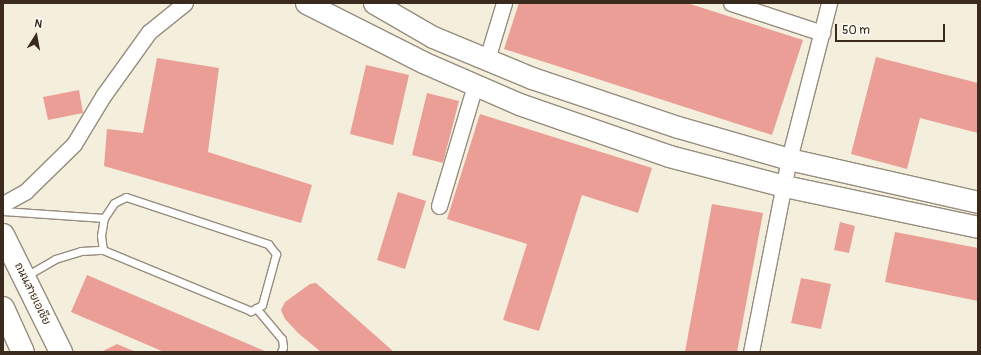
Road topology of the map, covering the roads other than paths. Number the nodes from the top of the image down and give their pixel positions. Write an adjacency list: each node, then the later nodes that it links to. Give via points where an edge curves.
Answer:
1 (185, 3): 13 (street, via 149,32 103,96 74,144 26,191)
2 (306, 3): 9 (main road, via 425,63)
3 (374, 3): 8 (main road, via 433,37)
4 (504, 3): 8 (street)
5 (731, 3): 7 (street)
6 (829, 3): 7 (street)
7 (822, 33): 10 (street)
8 (487, 59): 10 (main road, via 532,78 678,127)
9 (475, 85): 11 (main road, via 519,104 669,156); 14 (street)
10 (789, 159): 11 (street); 12 (main road)
11 (784, 186): 17 (main road); 26 (street)
12 (978, 202)
13 (3, 204)
14 (439, 206)
15 (3, 211): 16 (lane)
16 (104, 218): 19 (lane, via 101,236); 22 (lane, via 114,202 126,197 268,244 276,254 262,305)
17 (978, 227)
18 (3, 235): 20 (highway, ถนนสายเอเชีย)
19 (103, 250): 20 (lane, via 81,251 55,259); 22 (lane, via 251,311)
20 (24, 277): 24 (highway, ถนนสายเอเชีย)
21 (3, 308): 23 (highway)
22 (256, 308): 25 (lane, via 282,339)
23 (23, 352)
24 (61, 352)
25 (281, 352)
26 (752, 352)

